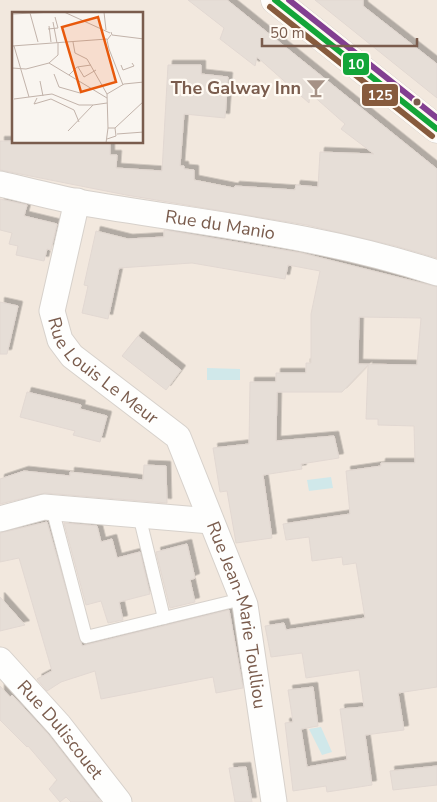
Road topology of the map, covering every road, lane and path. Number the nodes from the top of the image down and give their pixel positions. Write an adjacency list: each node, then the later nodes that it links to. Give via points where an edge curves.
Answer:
1 (276, 0): 2 (main road)
2 (437, 129)
3 (0, 184): 4 (street, Rue du Manio)
4 (77, 202): 5 (street, Rue du Manio, via 329,244); 9 (street, Rue Louis Le Meur, via 52,311 60,340 72,356 178,437)
5 (437, 273)
6 (52, 508): 7 (street, Rue Jean-Marie Toulliou); 8 (street, Rue Jean-Marie Toulliou); 11 (lane, via 86,637)
7 (139, 515): 9 (street, Rue Jean-Marie Toulliou); 11 (lane)
8 (0, 518)
9 (211, 521): 10 (street, Rue Jean-Marie Toulliou)
10 (242, 599): 11 (lane); 14 (street, Rue Jean-Marie Toulliou)
11 (164, 618)
12 (0, 660): 13 (street, Rue Duliscouet, via 59,725)
13 (120, 802)
14 (274, 802)

